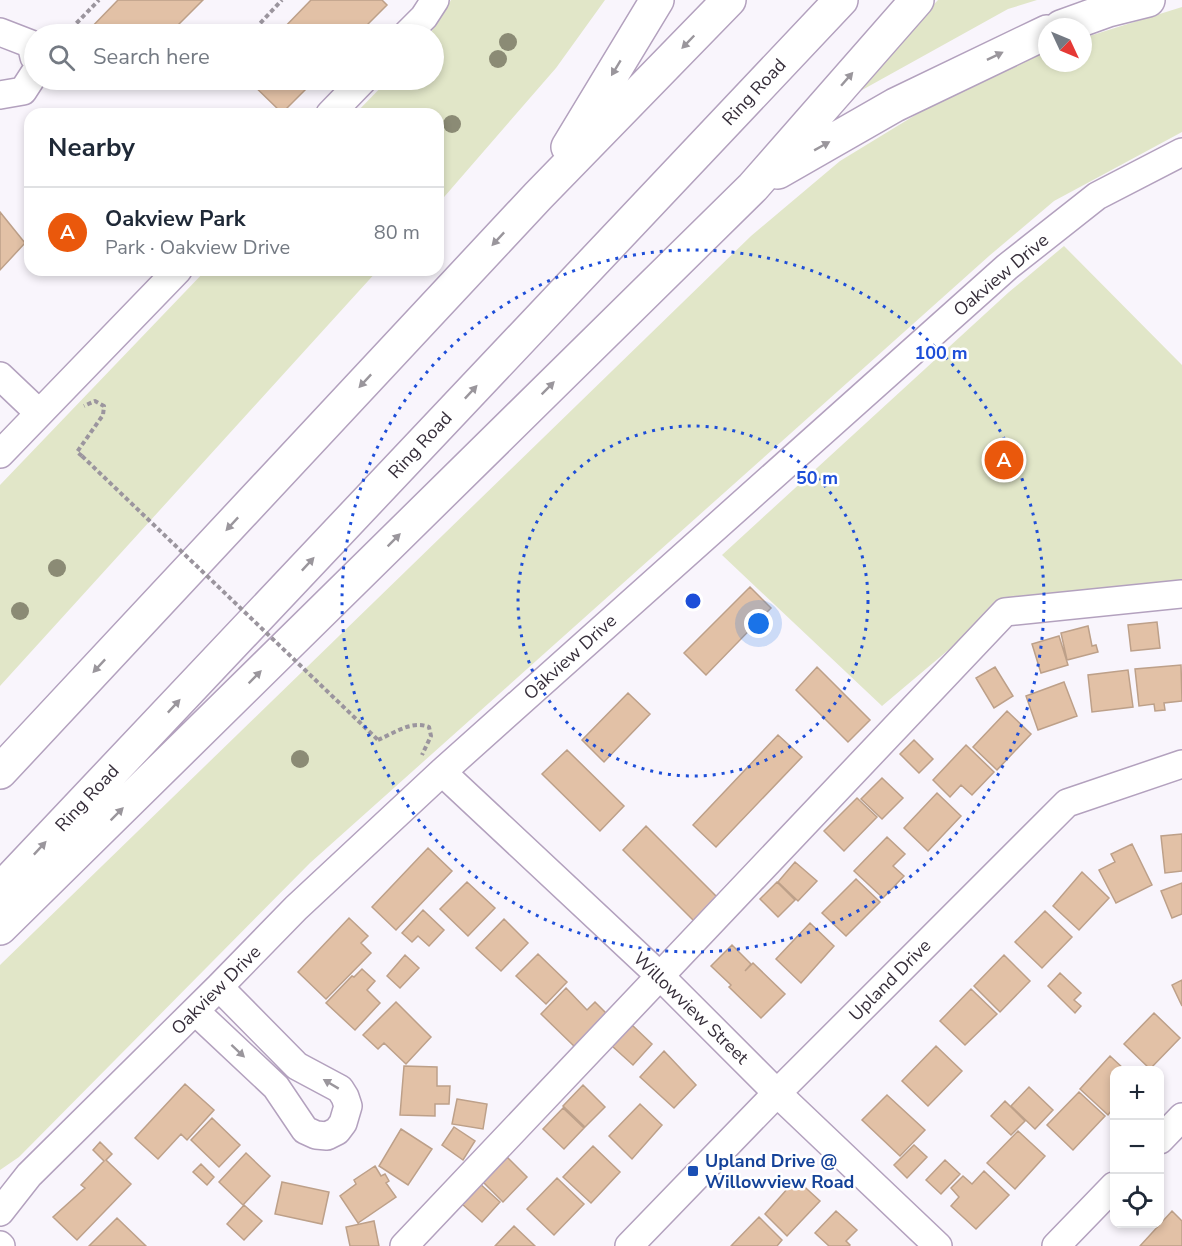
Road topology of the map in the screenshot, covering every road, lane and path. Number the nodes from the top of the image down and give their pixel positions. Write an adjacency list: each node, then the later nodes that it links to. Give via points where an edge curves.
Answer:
1 (99, 0): 10 (path)
2 (282, 0): 11 (path)
3 (435, 0): 12 (street)
4 (657, 0): 22 (highway, one-way to 22)
5 (729, 0): 22 (highway, one-way to 22)
6 (841, 0): 32 (highway, Ring Road, one-way to 6)
7 (917, 0): 21 (highway, one-way to 7)
8 (1148, 0): 9 (highway)
9 (1086, 18)
10 (76, 24)
11 (259, 24)
12 (417, 24)
13 (0, 32): 15 (street)
14 (1038, 36): 21 (highway, one-way to 14, via 895,105)
15 (24, 41)
16 (24, 89): 18 (street)
17 (353, 90): 19 (street)
18 (0, 95)
19 (336, 108)
20 (1182, 152): 31 (street, Oakview Drive, via 1097,196 1007,267)
21 (753, 187): 33 (highway, one-way to 21)
22 (538, 196): 30 (highway, one-way to 30)
23 (172, 276): 26 (street)
24 (0, 376): 26 (street)
25 (78, 410): 31 (path, bridge, via 95,401 104,406 103,415 77,452 378,740 411,725 429,727 431,736 413,774)
26 (39, 413): 27 (street)
27 (0, 454)
28 (1182, 594): 34 (street, via 1005,612)
29 (1182, 764): 37 (street, Upland Drive, via 1067,803)
30 (0, 772)
31 (434, 780): 34 (street, Willowview Street); 35 (street, Oakview Drive, via 296,908)
32 (0, 890)
33 (0, 928)
34 (660, 976): 37 (street, Willowview Street); 42 (street)
35 (219, 987): 36 (street, Oakview Drive); 36 (street, one-way to 35, via 276,1087 305,1131 327,1136 337,1131 348,1107 340,1089 297,1066)
36 (195, 1011): 41 (street, Oakview Drive, via 29,1175)
37 (777, 1093): 43 (street, Upland Drive); 44 (street, Willowview Street)
38 (1182, 1117): 39 (street)
39 (1164, 1136)
40 (1110, 1190): 45 (street)
41 (0, 1212)
42 (404, 1246)
43 (629, 1246)
44 (938, 1246)
45 (1056, 1246)

